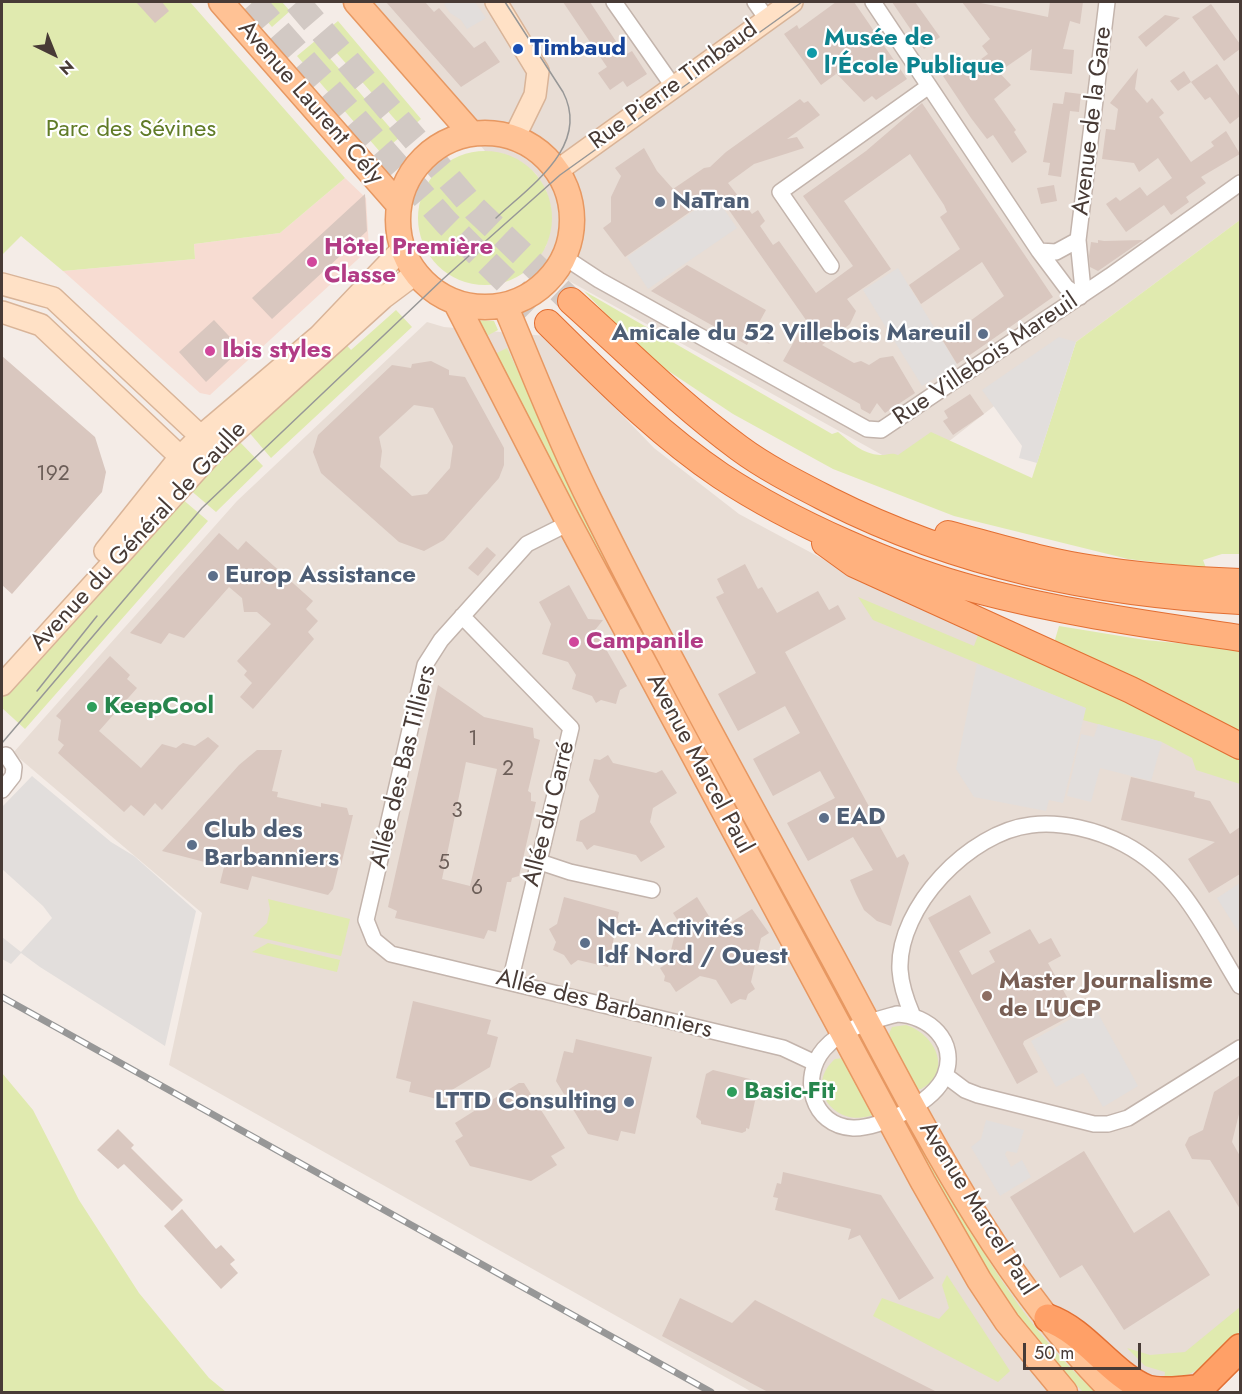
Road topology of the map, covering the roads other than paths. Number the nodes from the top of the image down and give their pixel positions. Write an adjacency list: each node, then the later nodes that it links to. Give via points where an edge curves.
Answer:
1 (221, 2): 15 (main road, Avenue Laurent Cély)
2 (356, 2): 11 (main road)
3 (496, 2): 12 (main road, via 538,71 535,94)
4 (614, 2): 9 (street)
5 (792, 2): 8 (main road, Rue Pierre Timbaud)
6 (873, 2): 10 (street)
7 (1107, 2): 16 (street, Avenue de la Gare)
8 (761, 10): 9 (main road, Rue Pierre Timbaud)
9 (673, 86): 13 (main road, Rue Pierre Timbaud)
10 (929, 86): 18 (street); 20 (street, via 780,192)
11 (471, 134): 12 (main road); 15 (main road, via 438,146 423,158 411,172)
12 (514, 138): 13 (main road, via 534,148)
13 (558, 171): 19 (main road, via 572,211 572,231)
14 (1240, 183): 24 (street, Rue Villebois Mareuil)
15 (399, 205): 17 (main road)
16 (1078, 240): 18 (street, via 1061,251); 23 (street, Avenue de la Gare); 24 (street, Avenue de la Gare, via 1083,290)
17 (402, 249): 21 (main road); 31 (main road, Avenue du Général de Gaulle)
18 (1039, 251): 23 (street)
19 (564, 257): 24 (street, Rue Villebois Mareuil, via 874,431 888,427); 27 (main road, via 545,283 530,295)
20 (831, 266)
21 (415, 274): 26 (main road, via 432,290); 31 (main road, Avenue du Général de Gaulle)
22 (2, 284): 31 (main road, via 53,298)
23 (1066, 287): 24 (street)
24 (1080, 297)
25 (571, 301): 30 (highway)
26 (456, 303): 27 (main road, via 480,307); 34 (main road, Avenue Marcel Paul)
27 (505, 305): 50 (main road, Avenue Marcel Paul, via 590,502)
28 (2, 312): 32 (main road, via 41,325)
29 (548, 323): 33 (highway, via 638,411 720,475)
30 (685, 404): 35 (highway, via 795,470 868,504 944,532 1020,554 1094,569 1171,579); 36 (highway, via 739,448 790,480 863,518 982,562 1107,590)
31 (208, 443): 32 (main road, Avenue du Général de Gaulle)
32 (188, 464): 39 (main road, Avenue du Général de Gaulle); 40 (main road, Avenue du Général de Gaulle)
33 (776, 509): 38 (highway, via 924,573 977,590 1113,619); 41 (highway, via 854,564 1131,690)
34 (569, 522): 37 (street, Allée des Bas Tilliers, via 527,544); 51 (main road, Avenue Marcel Paul)
35 (1240, 582)
36 (1240, 601)
37 (462, 616): 44 (street, Allée du Carré, via 571,728); 46 (street, Allée des Bas Tilliers, via 426,665 366,920 374,940)
38 (1240, 638)
39 (2, 664)
40 (2, 685)
41 (1240, 746)
42 (6, 755): 43 (street, via 14,767)
43 (2, 790)
44 (537, 861): 45 (street); 47 (street, Allée du Carré)
45 (652, 890)
46 (391, 954): 47 (street, Allée des Barbanniers)
47 (510, 982): 53 (street, Allée des Barbanniers, via 783,1048)
48 (1240, 986): 49 (street, via 1181,889 1160,867 1122,843 1095,833 1050,824 1029,825 985,840 962,856 917,911 905,936 900,969)
49 (912, 1014): 50 (street, via 897,1014); 54 (street, via 931,1023 942,1038 947,1056)
50 (868, 1023): 51 (street); 55 (main road, Avenue Marcel Paul)
51 (844, 1033): 53 (street, via 824,1049); 56 (main road, Avenue Marcel Paul)
52 (1240, 1048): 54 (street, via 1128,1118 1108,1124 1094,1124 978,1095)
53 (815, 1063): 56 (street, Avenue Marcel Paul, via 810,1081 813,1100 822,1114 850,1128)
54 (945, 1075): 55 (street, Avenue Marcel Paul)
55 (913, 1107): 56 (street, Avenue Marcel Paul); 57 (main road, Avenue Marcel Paul, via 1012,1273)
56 (890, 1120): 60 (main road, Avenue Marcel Paul, via 979,1280 1007,1322)
57 (1048, 1318): 59 (highway, via 1067,1325 1107,1363 1148,1389); 61 (main road, Avenue Marcel Paul)
58 (1240, 1348): 59 (highway)
59 (1202, 1391)
60 (1065, 1392)
61 (1113, 1392)

